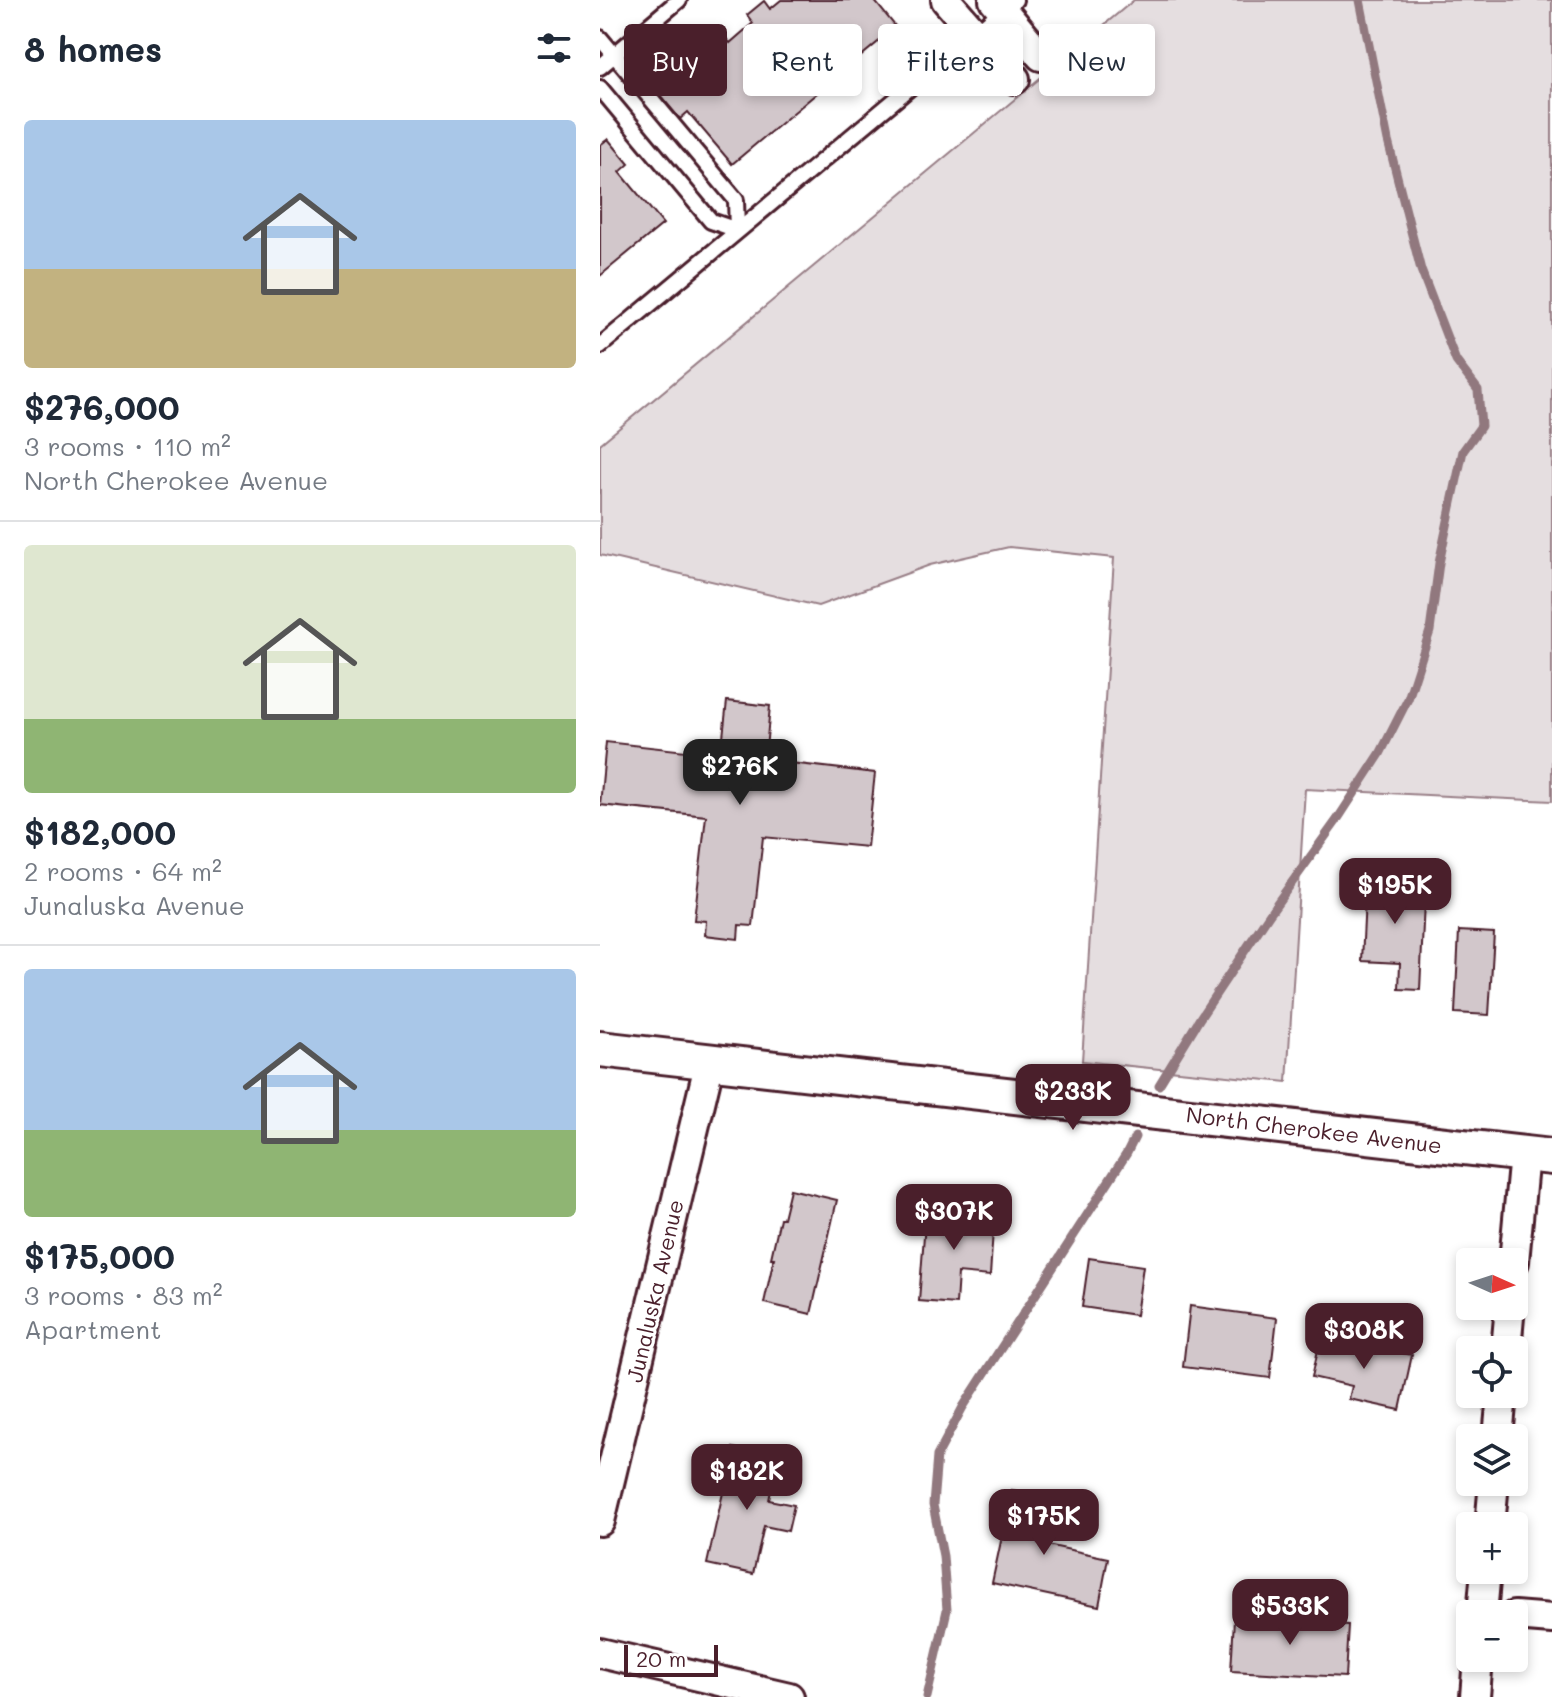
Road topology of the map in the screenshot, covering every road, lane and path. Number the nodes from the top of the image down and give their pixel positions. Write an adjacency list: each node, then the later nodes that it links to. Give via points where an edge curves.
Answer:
1 (679, 0): 8 (lane)
2 (946, 0): 4 (street)
3 (1004, 3): 5 (lane); 7 (street)
4 (967, 24)
5 (984, 24)
6 (600, 38): 8 (lane)
7 (1039, 53)
8 (614, 55): 9 (lane); 12 (lane, via 736,200)
9 (600, 67)
10 (600, 88): 12 (lane, via 711,221)
11 (899, 96): 12 (lane)
12 (737, 230): 13 (lane)
13 (600, 346)
14 (600, 1049): 15 (street, North Cherokee Avenue)
15 (710, 1061): 16 (street, North Cherokee Avenue); 18 (street, Junaluska Avenue)
16 (1538, 1156): 17 (street)
17 (1517, 1248)
18 (600, 1521)
19 (1528, 1617): 20 (street)
20 (1552, 1619)
21 (600, 1653): 23 (street)
22 (1477, 1672): 24 (street)
23 (789, 1697)
24 (1475, 1697)

